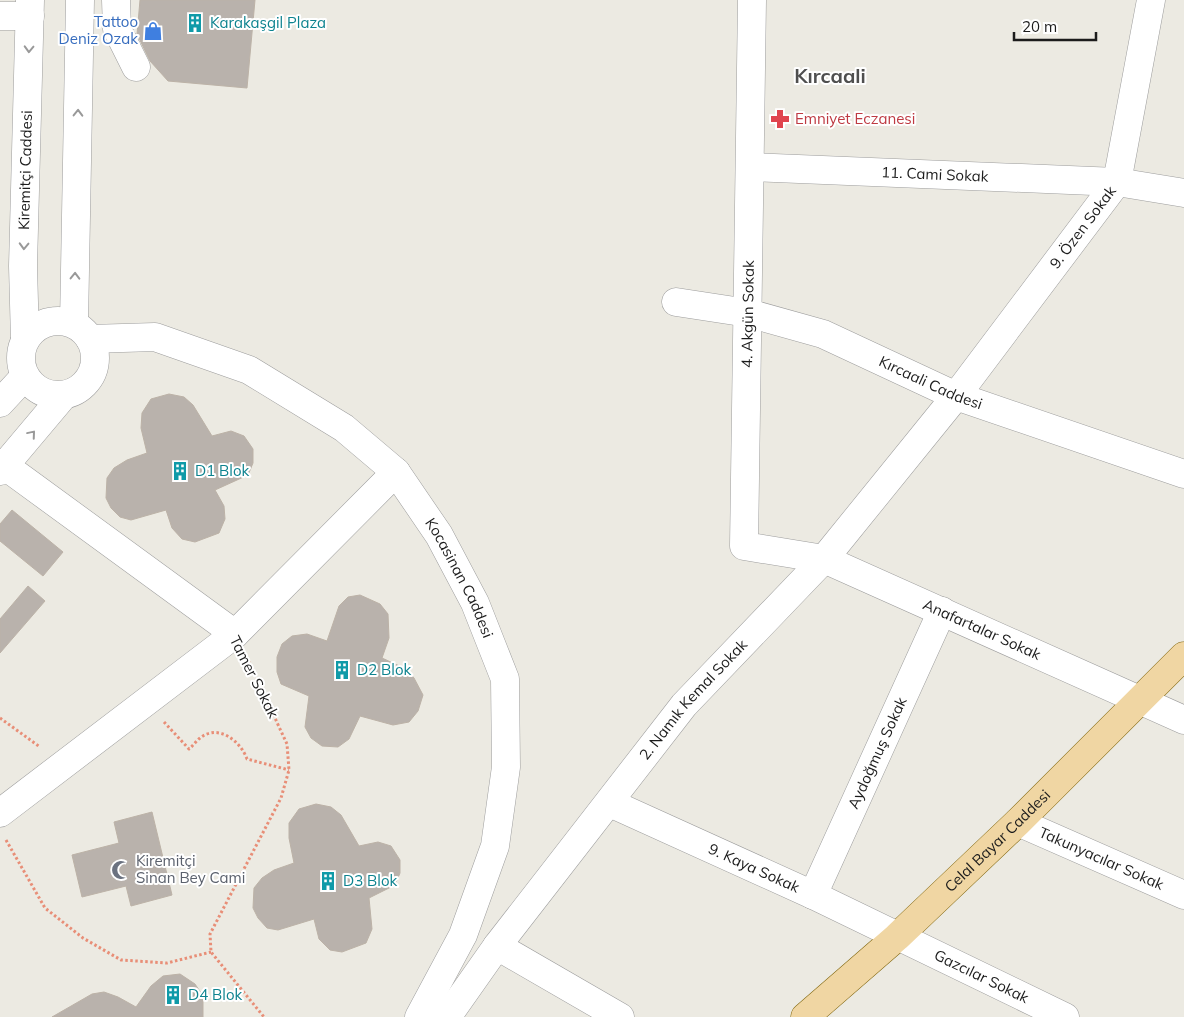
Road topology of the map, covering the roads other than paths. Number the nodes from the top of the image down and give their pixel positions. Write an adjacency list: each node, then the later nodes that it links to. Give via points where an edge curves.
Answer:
1 (80, 0): 13 (street, one-way to 1)
2 (116, 0): 7 (street, via 118,29)
3 (752, 0): 8 (street, 4. Akgün Sokak)
4 (1151, 0): 9 (street, 9. Özen Sokak)
5 (30, 8): 6 (street); 14 (street, Kiremitçi Caddesi, one-way to 14, via 23,266)
6 (0, 16)
7 (136, 67)
8 (751, 167): 9 (street, 11. Cami Sokak); 12 (street, 4. Akgün Sokak)
9 (1117, 182): 10 (street, 11. Cami Sokak); 17 (street, 9. Özen Sokak)
10 (1184, 193)
11 (676, 302): 12 (street, Kırcaali Caddesi)
12 (748, 313): 17 (street, Kırcaali Caddesi, via 823,334); 22 (street, 4. Akgün Sokak, via 744,546)
13 (82, 331): 14 (street, via 58,321 42,324); 16 (street, via 94,350 92,374 85,384); 20 (street, Kocasinan Caddesi, via 155,337 249,370 344,428)
14 (25, 340): 15 (street, via 21,352)
15 (24, 376): 16 (street, via 41,392); 18 (street)
16 (64, 395): 19 (street, one-way to 16)
17 (956, 396): 21 (street, Kırcaali Caddesi); 22 (street, 2. Namık Kemal Sokak)
18 (0, 403)
19 (2, 469): 24 (street, Tamer Sokak)
20 (396, 472): 24 (street); 35 (street, Kocasinan Caddesi, via 439,535 475,603 505,678 506,767 495,846 463,936)
21 (1184, 474)
22 (824, 559): 23 (street, Anafartalar Sokak); 28 (street, 2. Namık Kemal Sokak, via 684,705)
23 (942, 611): 26 (street, Anafartalar Sokak); 31 (street, Aydoğmuş Sokak)
24 (235, 634): 29 (street)
25 (1184, 656): 26 (main road, Celal Bayar Caddesi)
26 (1140, 699): 27 (street, Anafartalar Sokak); 30 (main road, Celal Bayar Caddesi)
27 (1184, 720)
28 (610, 803): 31 (street, 9. Kaya Sokak); 34 (street, 2. Namık Kemal Sokak)
29 (0, 813)
30 (1018, 822): 32 (street, Takunyacılar Sokak); 33 (main road, Celal Bayar Caddesi)
31 (813, 895): 33 (street, 9. Kaya Sokak)
32 (1184, 896)
33 (897, 937): 38 (main road, Celal Bayar Caddesi); 39 (street, Gazcılar Sokak)
34 (497, 946): 36 (street, 2. Namık Kemal Sokak); 37 (street)
35 (419, 1017)
36 (447, 1017)
37 (620, 1017)
38 (805, 1017)
39 (1065, 1017)

